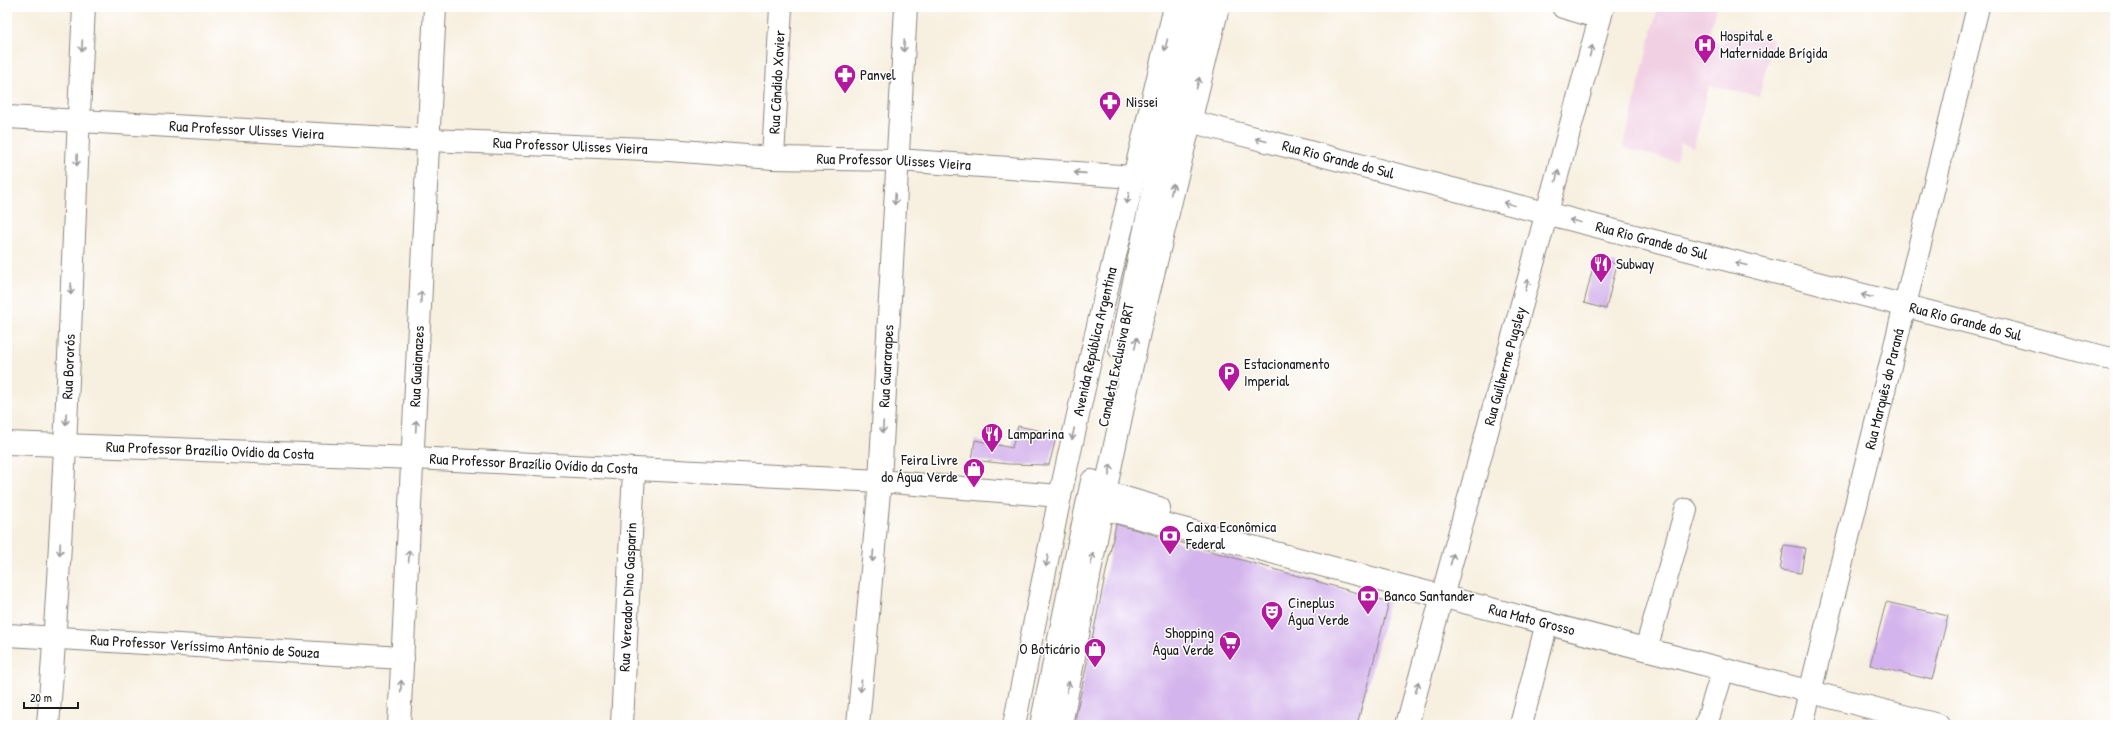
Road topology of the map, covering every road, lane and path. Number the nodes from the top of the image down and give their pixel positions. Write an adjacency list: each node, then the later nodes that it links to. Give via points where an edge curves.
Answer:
1 (84, 7): 12 (street, Rua Bororós, one-way to 12)
2 (435, 7): 14 (street, Rua Guaianazes)
3 (781, 7): 16 (street, Rua Cândido Xavier)
4 (906, 7): 17 (street, Rua Guararapes, one-way to 17)
5 (1176, 7): 18 (street, Avenida República Argentina, one-way to 18)
6 (1197, 7): 15 (street, Canaleta Exclusiva BRT)
7 (1218, 7): 13 (street, one-way to 7)
8 (1564, 7): 10 (street)
9 (1978, 7): 20 (street, Rua Marquês do Paraná)
10 (1602, 12): 19 (street, Rua Guilherme Pugsley, one-way to 10)
11 (7, 117): 12 (street, Rua Professor Ulisses Vieira)
12 (78, 121): 14 (street, Rua Professor Ulisses Vieira); 23 (street, Rua Bororós, one-way to 23)
13 (1189, 121): 15 (street); 19 (street, Rua Rio Grande do Sul, one-way to 13); 28 (street, one-way to 13, via 1138,332)
14 (428, 140): 16 (street, Rua Professor Ulisses Vieira, via 669,150); 24 (street, Rua Guaianazes, one-way to 14)
15 (1162, 148): 18 (street); 44 (street, Canaleta Exclusiva BRT)
16 (773, 158): 17 (street, Rua Professor Ulisses Vieira)
17 (898, 160): 18 (street, Rua Professor Ulisses Vieira, one-way to 17); 26 (street, Rua Guararapes, one-way to 26)
18 (1133, 177): 27 (street, Avenida República Argentina, one-way to 27)
19 (1547, 214): 20 (street, Rua Rio Grande do Sul, one-way to 19); 31 (street, Rua Guilherme Pugsley, one-way to 19)
20 (1905, 306): 21 (street, Rua Rio Grande do Sul); 38 (street, Rua Marquês do Paraná)
21 (2115, 360)
22 (7, 443): 23 (street, Rua Professor Brazílio Ovídio da Costa)
23 (65, 446): 24 (street, Rua Professor Brazílio Ovídio da Costa); 34 (street, Rua Bororós, one-way to 34)
24 (414, 458): 25 (street, Rua Professor Brazílio Ovídio da Costa); 36 (street, Rua Guaianazes, one-way to 24)
25 (634, 470): 26 (street, Rua Professor Brazílio Ovídio da Costa); 41 (street, Rua Vereador Dino Gasparin)
26 (880, 481): 27 (street, Rua Professor Brazílio Ovídio da Costa); 42 (street, Rua Guararapes, one-way to 42)
27 (1060, 496): 43 (street, Avenida República Argentina, one-way to 43)
28 (1104, 500): 30 (street, via 1245,533); 31 (street, Rua Mato Grosso); 45 (street, one-way to 28)
29 (1686, 510): 35 (street)
30 (1258, 531)
31 (1442, 596): 32 (street, Rua Mato Grosso); 46 (street, Rua Guilherme Pugsley, one-way to 31)
32 (1547, 623): 35 (street, Rua Mato Grosso); 47 (street)
33 (7, 635): 34 (street, Rua Professor Veríssimo Antônio de Souza)
34 (55, 636): 36 (street, Rua Professor Veríssimo Antônio de Souza); 39 (street, Rua Bororós)
35 (1646, 649): 37 (street, Rua Mato Grosso)
36 (403, 658): 40 (street, Rua Guaianazes, one-way to 36)
37 (1723, 670): 38 (street, Rua Mato Grosso); 48 (street)
38 (1810, 692): 49 (street, Rua Marquês do Paraná); 50 (street, Rua Mato Grosso)
39 (48, 725)
40 (399, 725)
41 (622, 725)
42 (858, 725)
43 (1014, 725)
44 (1041, 725)
45 (1061, 725)
46 (1407, 725)
47 (1521, 725)
48 (1706, 725)
49 (1802, 725)
50 (1938, 725)

